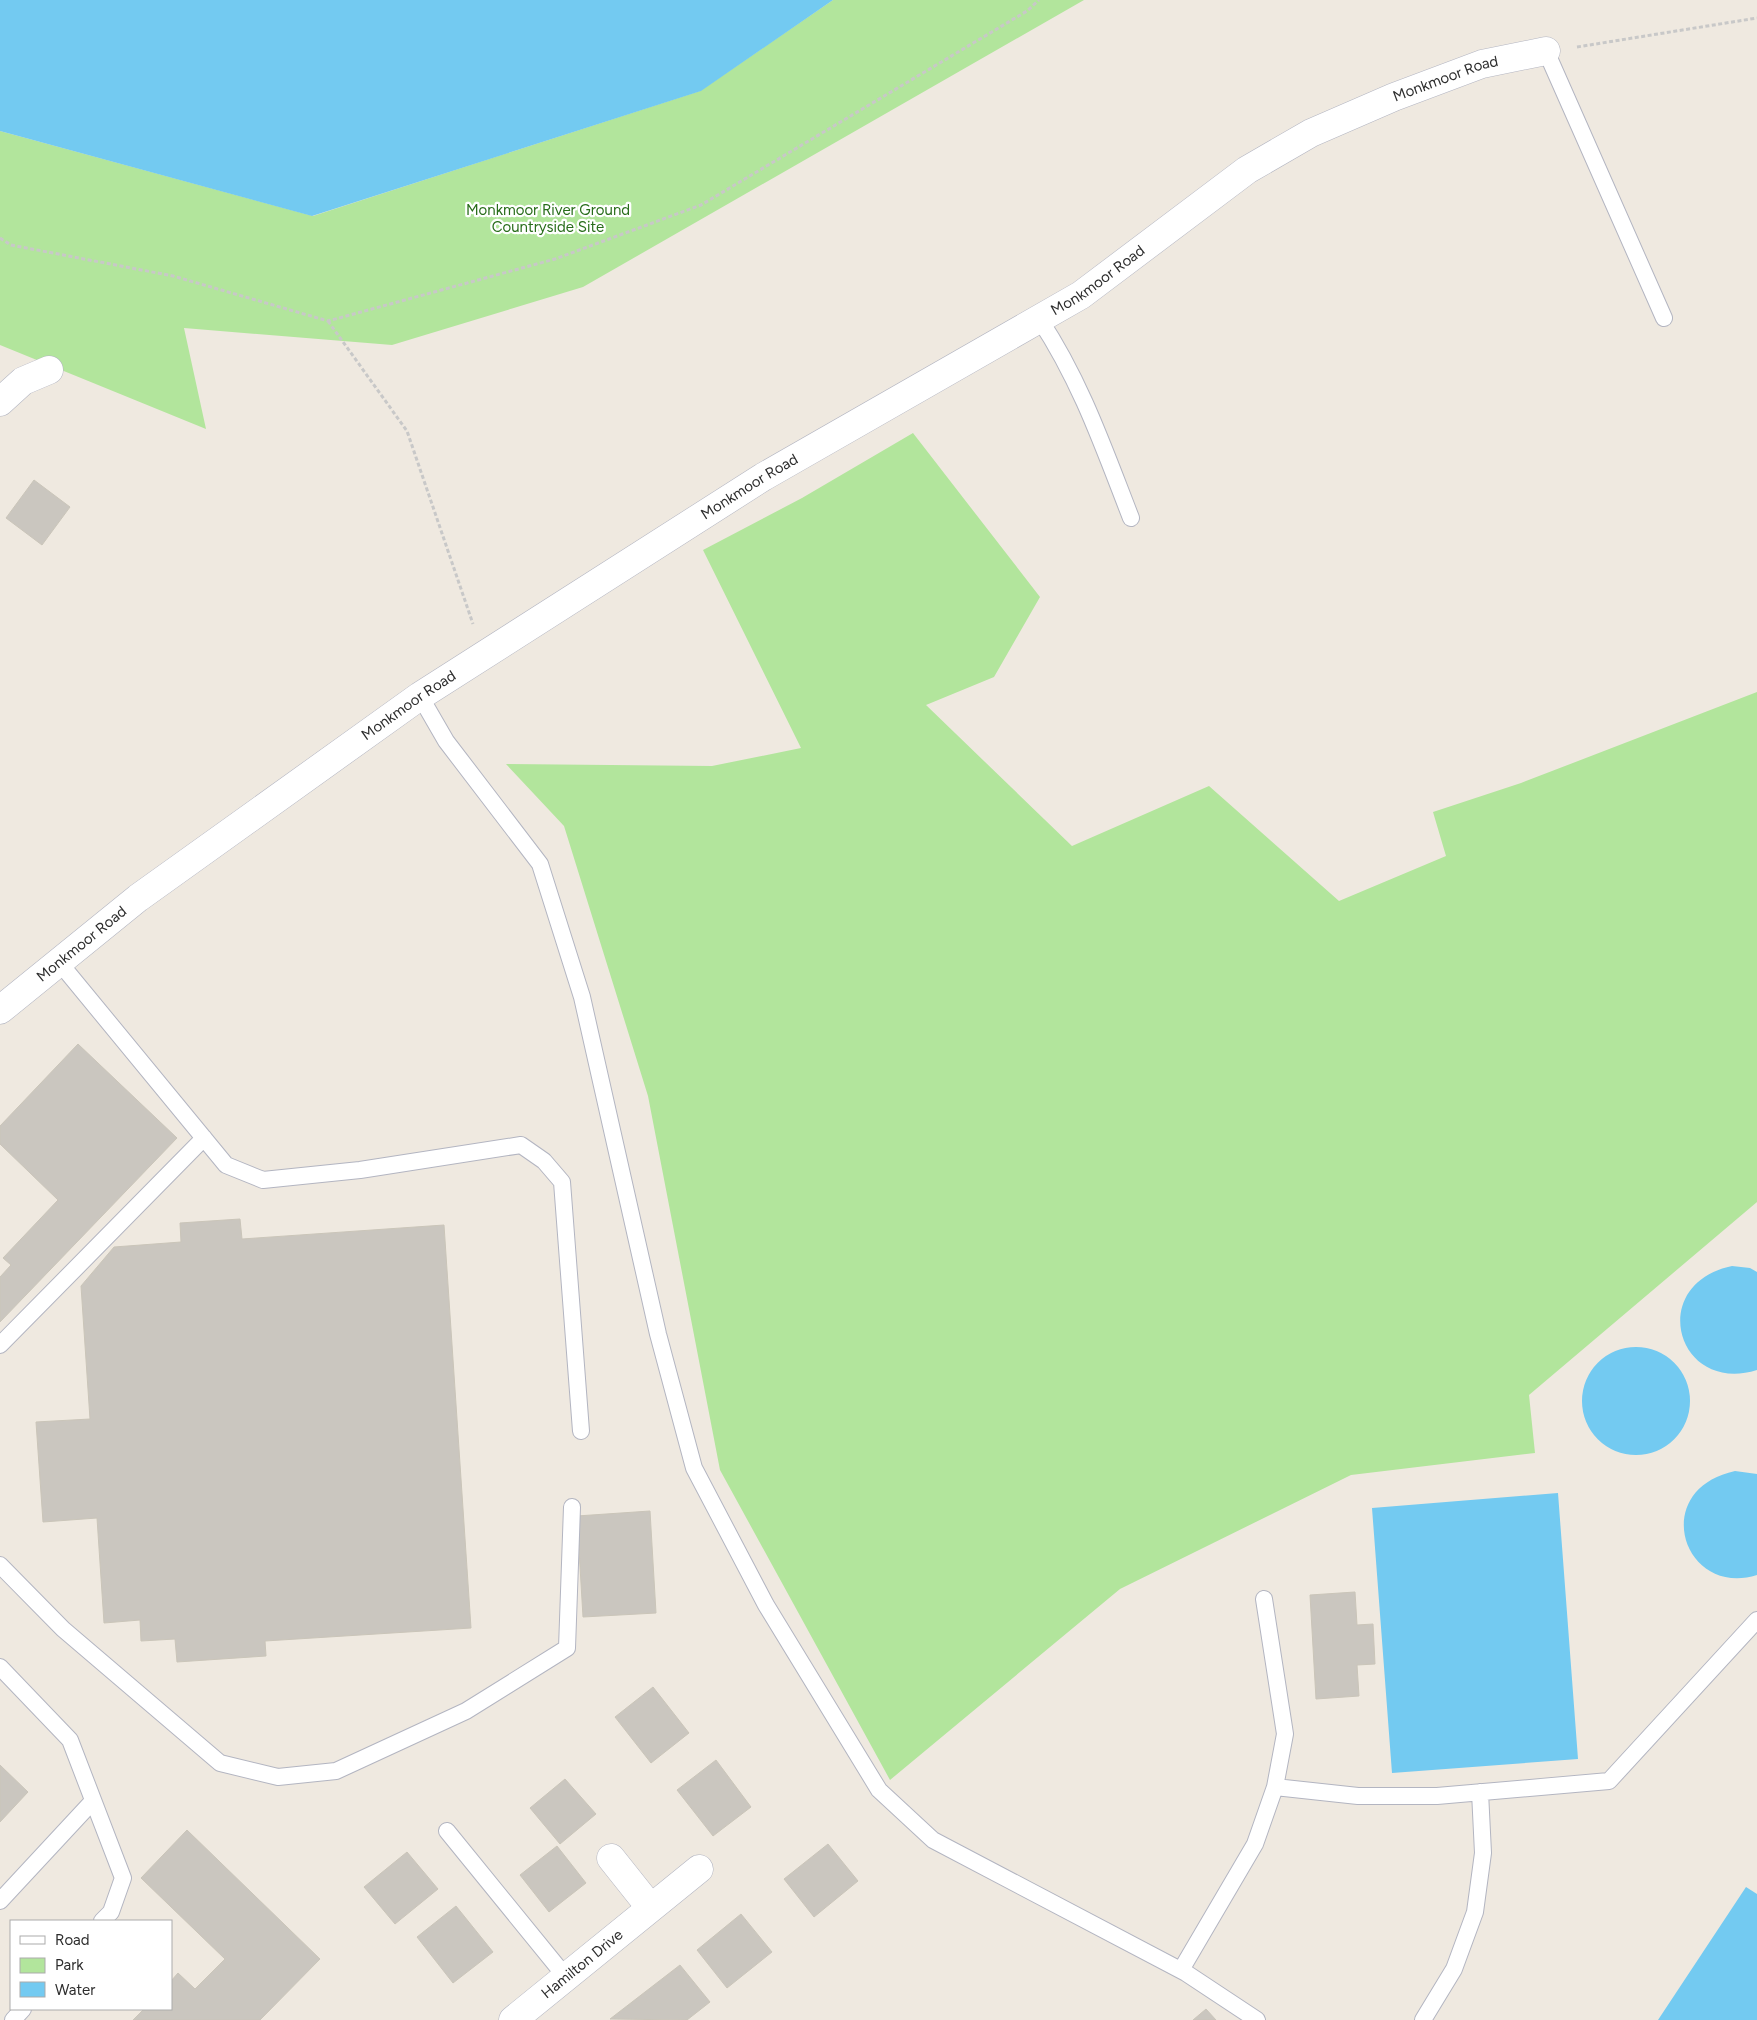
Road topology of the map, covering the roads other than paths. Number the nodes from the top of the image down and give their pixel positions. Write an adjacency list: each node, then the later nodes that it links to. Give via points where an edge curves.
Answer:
1 (1546, 51): 2 (lane); 3 (street, Monkmoor Road, via 1482,64 1311,133 1246,170 1081,295)
2 (1664, 318)
3 (1040, 320): 6 (lane, via 1064,356 1094,421); 7 (street, Monkmoor Road, via 762,478)
4 (49, 370): 5 (street)
5 (4, 389)
6 (1131, 518)
7 (420, 696): 8 (street, Monkmoor Road, via 138,898); 27 (lane, via 446,741 540,864 582,997 658,1334 694,1468 766,1605 879,1790 933,1840)
8 (59, 962): 9 (street, Monkmoor Road); 10 (lane)
9 (0, 1010)
10 (204, 1138): 11 (lane); 12 (lane, via 226,1165 263,1180 360,1170 521,1145 544,1161 562,1182)
11 (0, 1345)
12 (580, 1431)
13 (572, 1507): 14 (lane, via 567,1648 466,1711 336,1771 278,1777 220,1763 62,1629)
14 (0, 1565)
15 (1264, 1599): 18 (lane, via 1285,1734)
16 (1757, 1620): 19 (lane, via 1609,1781)
17 (0, 1667): 20 (lane, via 70,1740)
18 (1275, 1787): 19 (lane, via 1358,1796 1437,1796); 27 (lane, via 1255,1844)
19 (1480, 1792): 33 (lane, via 1483,1853 1475,1912 1454,1970)
20 (92, 1802): 24 (lane); 26 (lane, via 123,1878 110,1912)
21 (446, 1832): 28 (lane)
22 (611, 1858): 25 (street)
23 (699, 1869): 25 (street, Hamilton Drive)
24 (0, 1901)
25 (650, 1907): 28 (street, Hamilton Drive)
26 (103, 1920)
27 (1181, 1970): 32 (lane)
28 (565, 1976): 31 (street, Hamilton Drive)
29 (22, 2010): 30 (lane)
30 (13, 2020)
31 (513, 2020)
32 (1257, 2020)
33 (1423, 2020)

